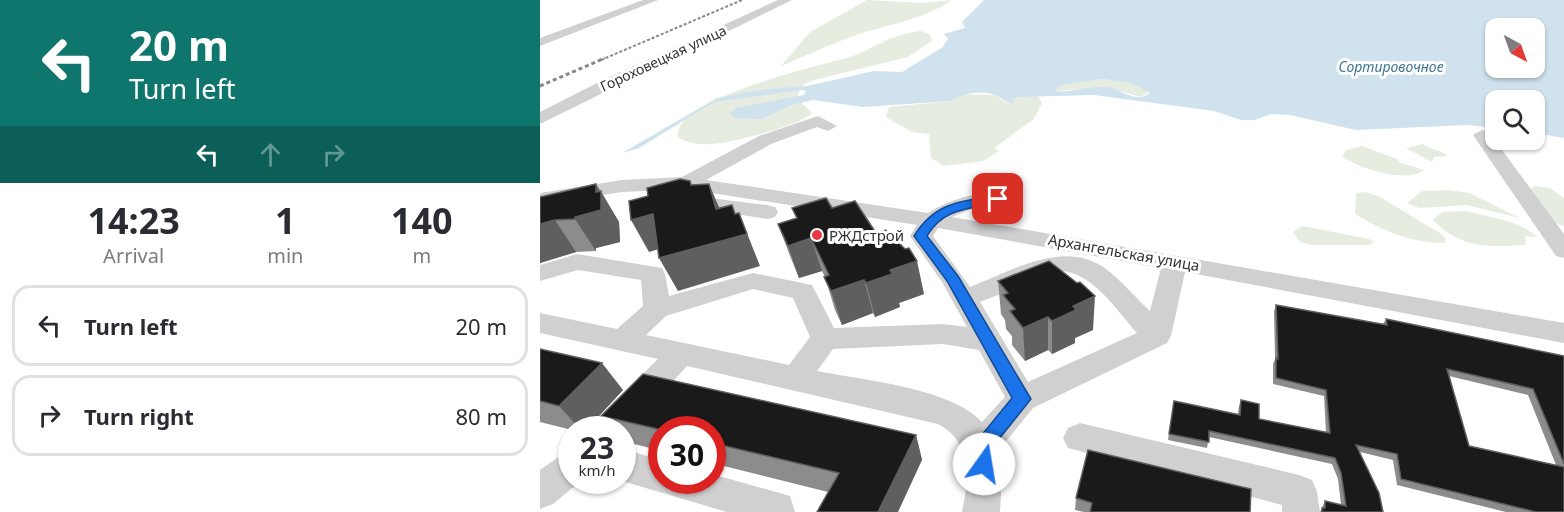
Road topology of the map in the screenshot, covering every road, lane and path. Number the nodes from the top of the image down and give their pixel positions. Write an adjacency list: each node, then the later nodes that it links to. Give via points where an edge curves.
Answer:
1 (653, 0): 3 (street)
2 (787, 0): 4 (street, Гороховецкая улица)
3 (540, 42)
4 (540, 119)
5 (828, 126): 7 (street, via 818,121 765,140)
6 (1482, 135): 11 (street)
7 (692, 184): 8 (street, Архангельская улица, via 622,186); 10 (street, Архангельская улица, via 750,202)
8 (540, 199)
9 (998, 199): 10 (street, via 959,205)
10 (925, 228): 12 (street, Архангельская улица); 14 (street)
11 (1564, 251)
12 (1175, 262): 17 (street, Архангельская улица); 18 (street)
13 (540, 273): 15 (street, via 577,262 653,273)
14 (963, 299): 18 (street, via 1058,263 1080,264 1098,275); 21 (street)
15 (657, 309): 19 (street, via 753,281 803,291); 20 (street)
16 (540, 322): 20 (street)
17 (1564, 333)
18 (1157, 336): 24 (street)
19 (825, 338): 21 (street, via 943,334); 23 (street)
20 (622, 341): 22 (street)
21 (988, 341): 24 (street)
22 (680, 355): 23 (street); 25 (street)
23 (795, 379): 27 (street, via 934,408 962,422)
24 (1022, 399): 27 (street)
25 (621, 416)
26 (1080, 438): 31 (street, via 1299,492)
27 (981, 447): 30 (street, via 987,480)
28 (724, 494): 29 (street, via 777,509)
29 (776, 512)
30 (981, 512)
31 (1301, 512)

